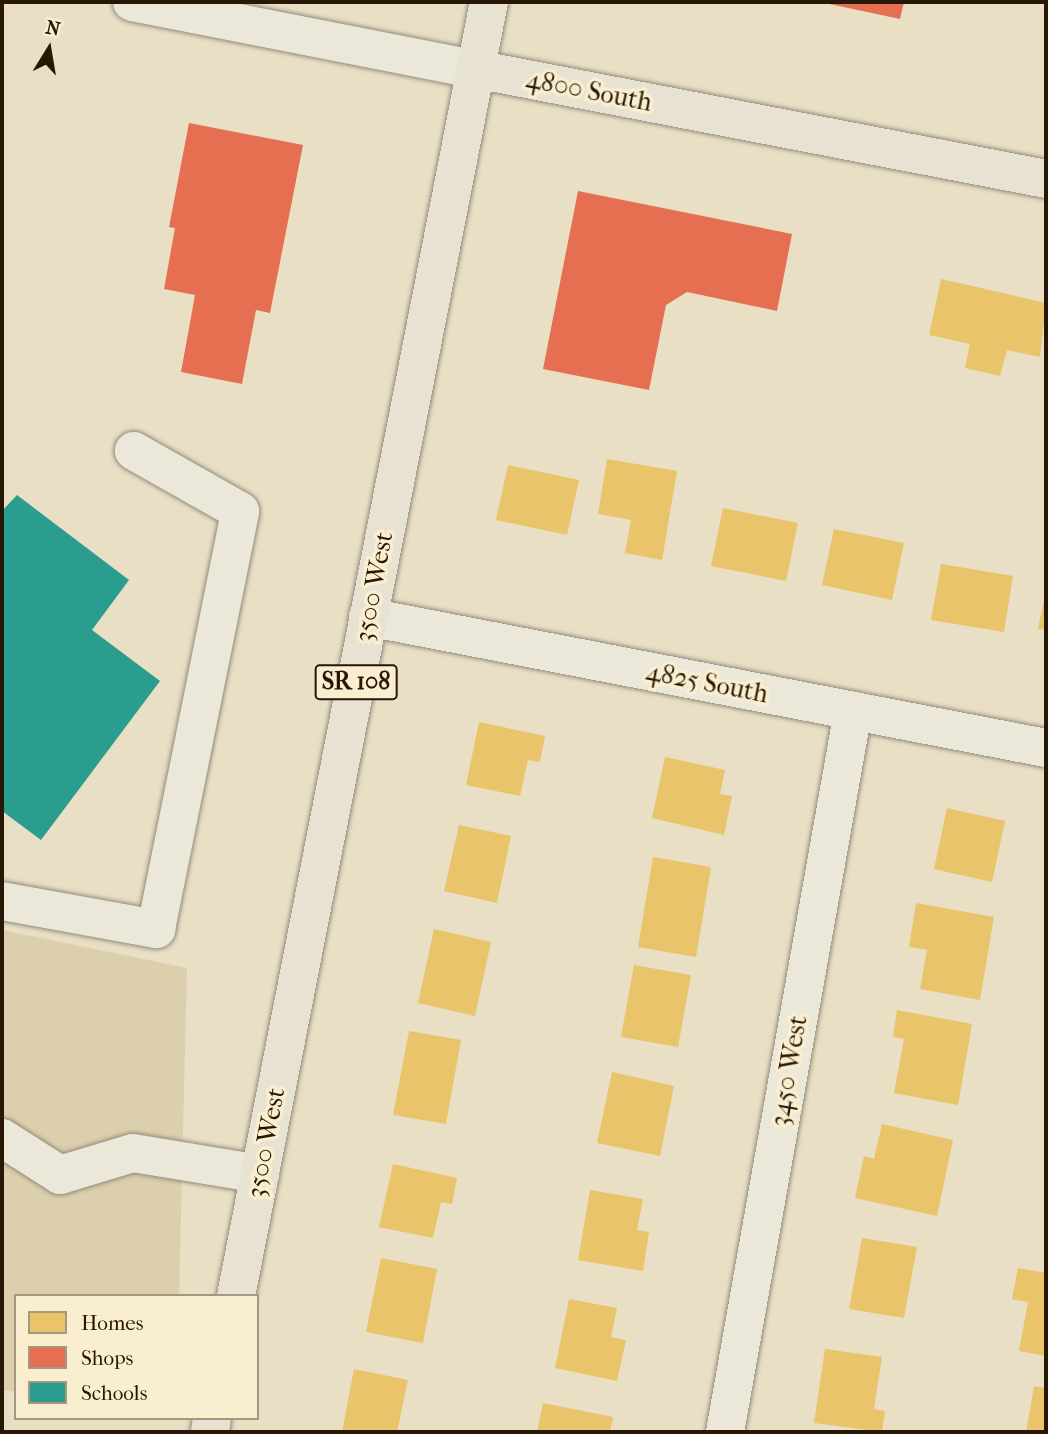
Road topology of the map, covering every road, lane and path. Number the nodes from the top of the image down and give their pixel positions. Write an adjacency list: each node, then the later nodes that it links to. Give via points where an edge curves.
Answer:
1 (132, 2): 3 (street, 4800 South)
2 (489, 2): 3 (main road, 3500 West / SR 108)
3 (475, 69): 4 (main road, 4800 South); 6 (main road, 3500 West / SR 108)
4 (1046, 179)
5 (134, 451): 9 (street, via 240,511 156,929)
6 (368, 617): 7 (street, 4825 South); 11 (main road, 3500 West / SR 108)
7 (853, 711): 8 (street, 4825 South); 13 (street, 3450 West)
8 (1046, 748)
9 (2, 901)
10 (2, 1138): 11 (street, via 60,1175 133,1153)
11 (260, 1174): 12 (main road, 3500 West / SR 108)
12 (236, 1294)
13 (725, 1432)

